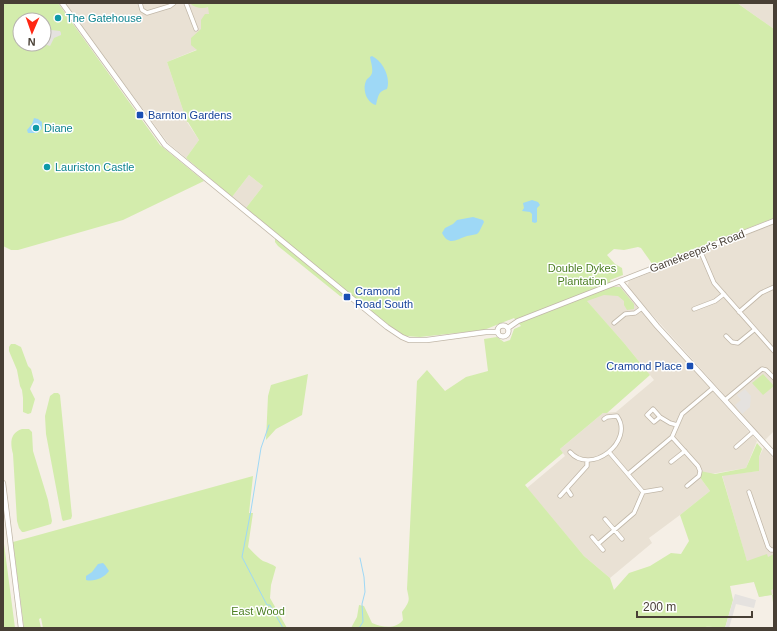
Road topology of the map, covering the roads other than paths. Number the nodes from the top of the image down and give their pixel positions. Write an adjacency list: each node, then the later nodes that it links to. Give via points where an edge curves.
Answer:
1 (62, 3): 17 (street, via 165,145 387,327 409,340)
2 (140, 3): 3 (street, via 142,10 148,13)
3 (174, 3)
4 (186, 3): 5 (street, via 196,23)
5 (196, 29)
6 (774, 221): 7 (street, Gamekeeper's Road)
7 (700, 250): 8 (street, Gamekeeper's Road); 10 (street, via 712,279)
8 (620, 281): 11 (street); 15 (street, Gamekeeper's Road, via 518,321)
9 (774, 287): 13 (street, via 761,293)
10 (724, 294): 12 (street, via 715,301); 13 (street)
11 (642, 308): 14 (street, via 635,313 625,314); 21 (street)
12 (694, 309)
13 (739, 312): 16 (street)
14 (614, 322)
15 (508, 328): 17 (street, via 501,326); 17 (street, via 506,336)
16 (754, 330): 18 (street, via 738,343 732,342); 19 (street)
17 (498, 332)
18 (726, 336)
19 (774, 352)
20 (774, 378): 22 (street, via 762,369)
21 (714, 388): 22 (street); 25 (street, via 682,414)
22 (725, 400): 26 (street)
23 (660, 417): 25 (street)
24 (604, 419): 31 (street, via 617,416 620,423 620,435 616,445)
25 (677, 425): 27 (street)
26 (753, 432): 28 (street); 32 (street)
27 (672, 437): 29 (street); 35 (street)
28 (736, 447)
29 (685, 451): 34 (street); 37 (street, via 700,471 699,476)
30 (570, 452): 33 (street, via 576,458)
31 (609, 452): 33 (street, via 597,459); 35 (street)
32 (774, 454)
33 (587, 460): 38 (street, via 587,466)
34 (672, 462)
35 (628, 474): 40 (street)
36 (3, 483): 51 (street)
37 (687, 486)
38 (567, 489): 42 (street); 43 (street)
39 (661, 489): 40 (street)
40 (643, 492): 45 (street, via 634,514)
41 (749, 492): 50 (street, via 768,547)
42 (571, 495)
43 (560, 496)
44 (605, 519): 45 (street)
45 (615, 530): 47 (street); 48 (street)
46 (592, 537): 48 (street)
47 (622, 539)
48 (598, 544): 49 (street)
49 (603, 550)
50 (774, 550)
51 (21, 628)

